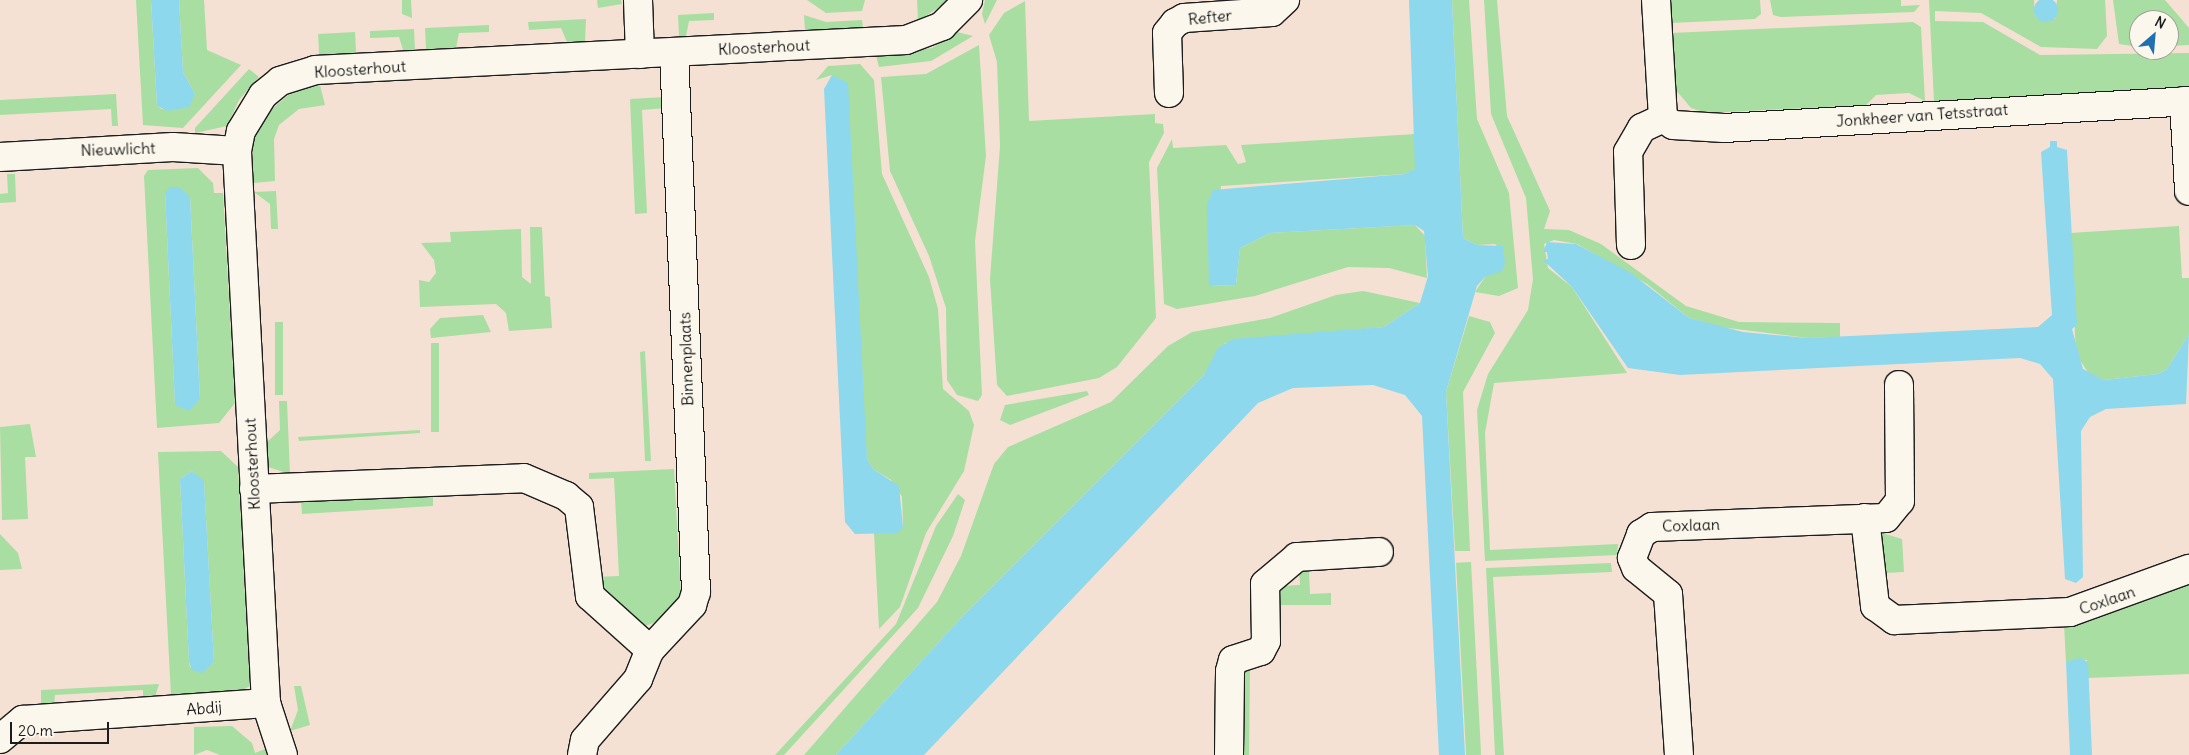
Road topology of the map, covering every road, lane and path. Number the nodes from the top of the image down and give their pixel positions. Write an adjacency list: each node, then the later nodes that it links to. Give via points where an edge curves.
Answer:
1 (638, 0): 6 (street)
2 (968, 0): 5 (street, Kloosterhout, via 942,26 906,40)
3 (1285, 0): 7 (street, Refter, via 1272,12 1184,18 1175,23 1167,33)
4 (1656, 0): 9 (street)
5 (674, 52): 6 (street, Kloosterhout); 19 (street, Binnenplaats, via 696,592 692,605)
6 (640, 54): 10 (street, Kloosterhout, via 315,70 280,81 263,95 240,131)
7 (1168, 93)
8 (2187, 101): 9 (street, Jonkheer van Tetsstraat, via 1724,128 1673,125); 12 (street, Jonkheer van Tetsstraat)
9 (1662, 118): 13 (street, via 1633,137 1628,152)
10 (237, 151): 11 (street, Nieuwlicht, via 173,147); 15 (street, Kloosterhout)
11 (0, 157)
12 (2189, 191)
13 (1632, 245)
14 (1899, 384): 16 (street, Coxlaan, via 1900,500 1886,518)
15 (254, 489): 19 (street, via 524,478 566,496 580,507 590,596); 20 (street, Kloosterhout)
16 (1864, 518): 18 (street, Coxlaan, via 1875,606 1894,620 2070,612); 25 (street, Coxlaan, via 1652,527 1641,534 1632,558 1636,568 1668,594)
17 (1379, 552): 24 (street, via 1297,556 1265,584 1266,641 1261,651 1233,660 1230,671)
18 (2189, 569)
19 (650, 650): 23 (street, Binnenplaats, via 638,679 585,740)
20 (266, 702): 21 (street, Abdij, via 23,720); 22 (street, Kloosterhout)
21 (0, 739)
22 (283, 755)
23 (582, 755)
24 (1228, 755)
25 (1679, 755)

